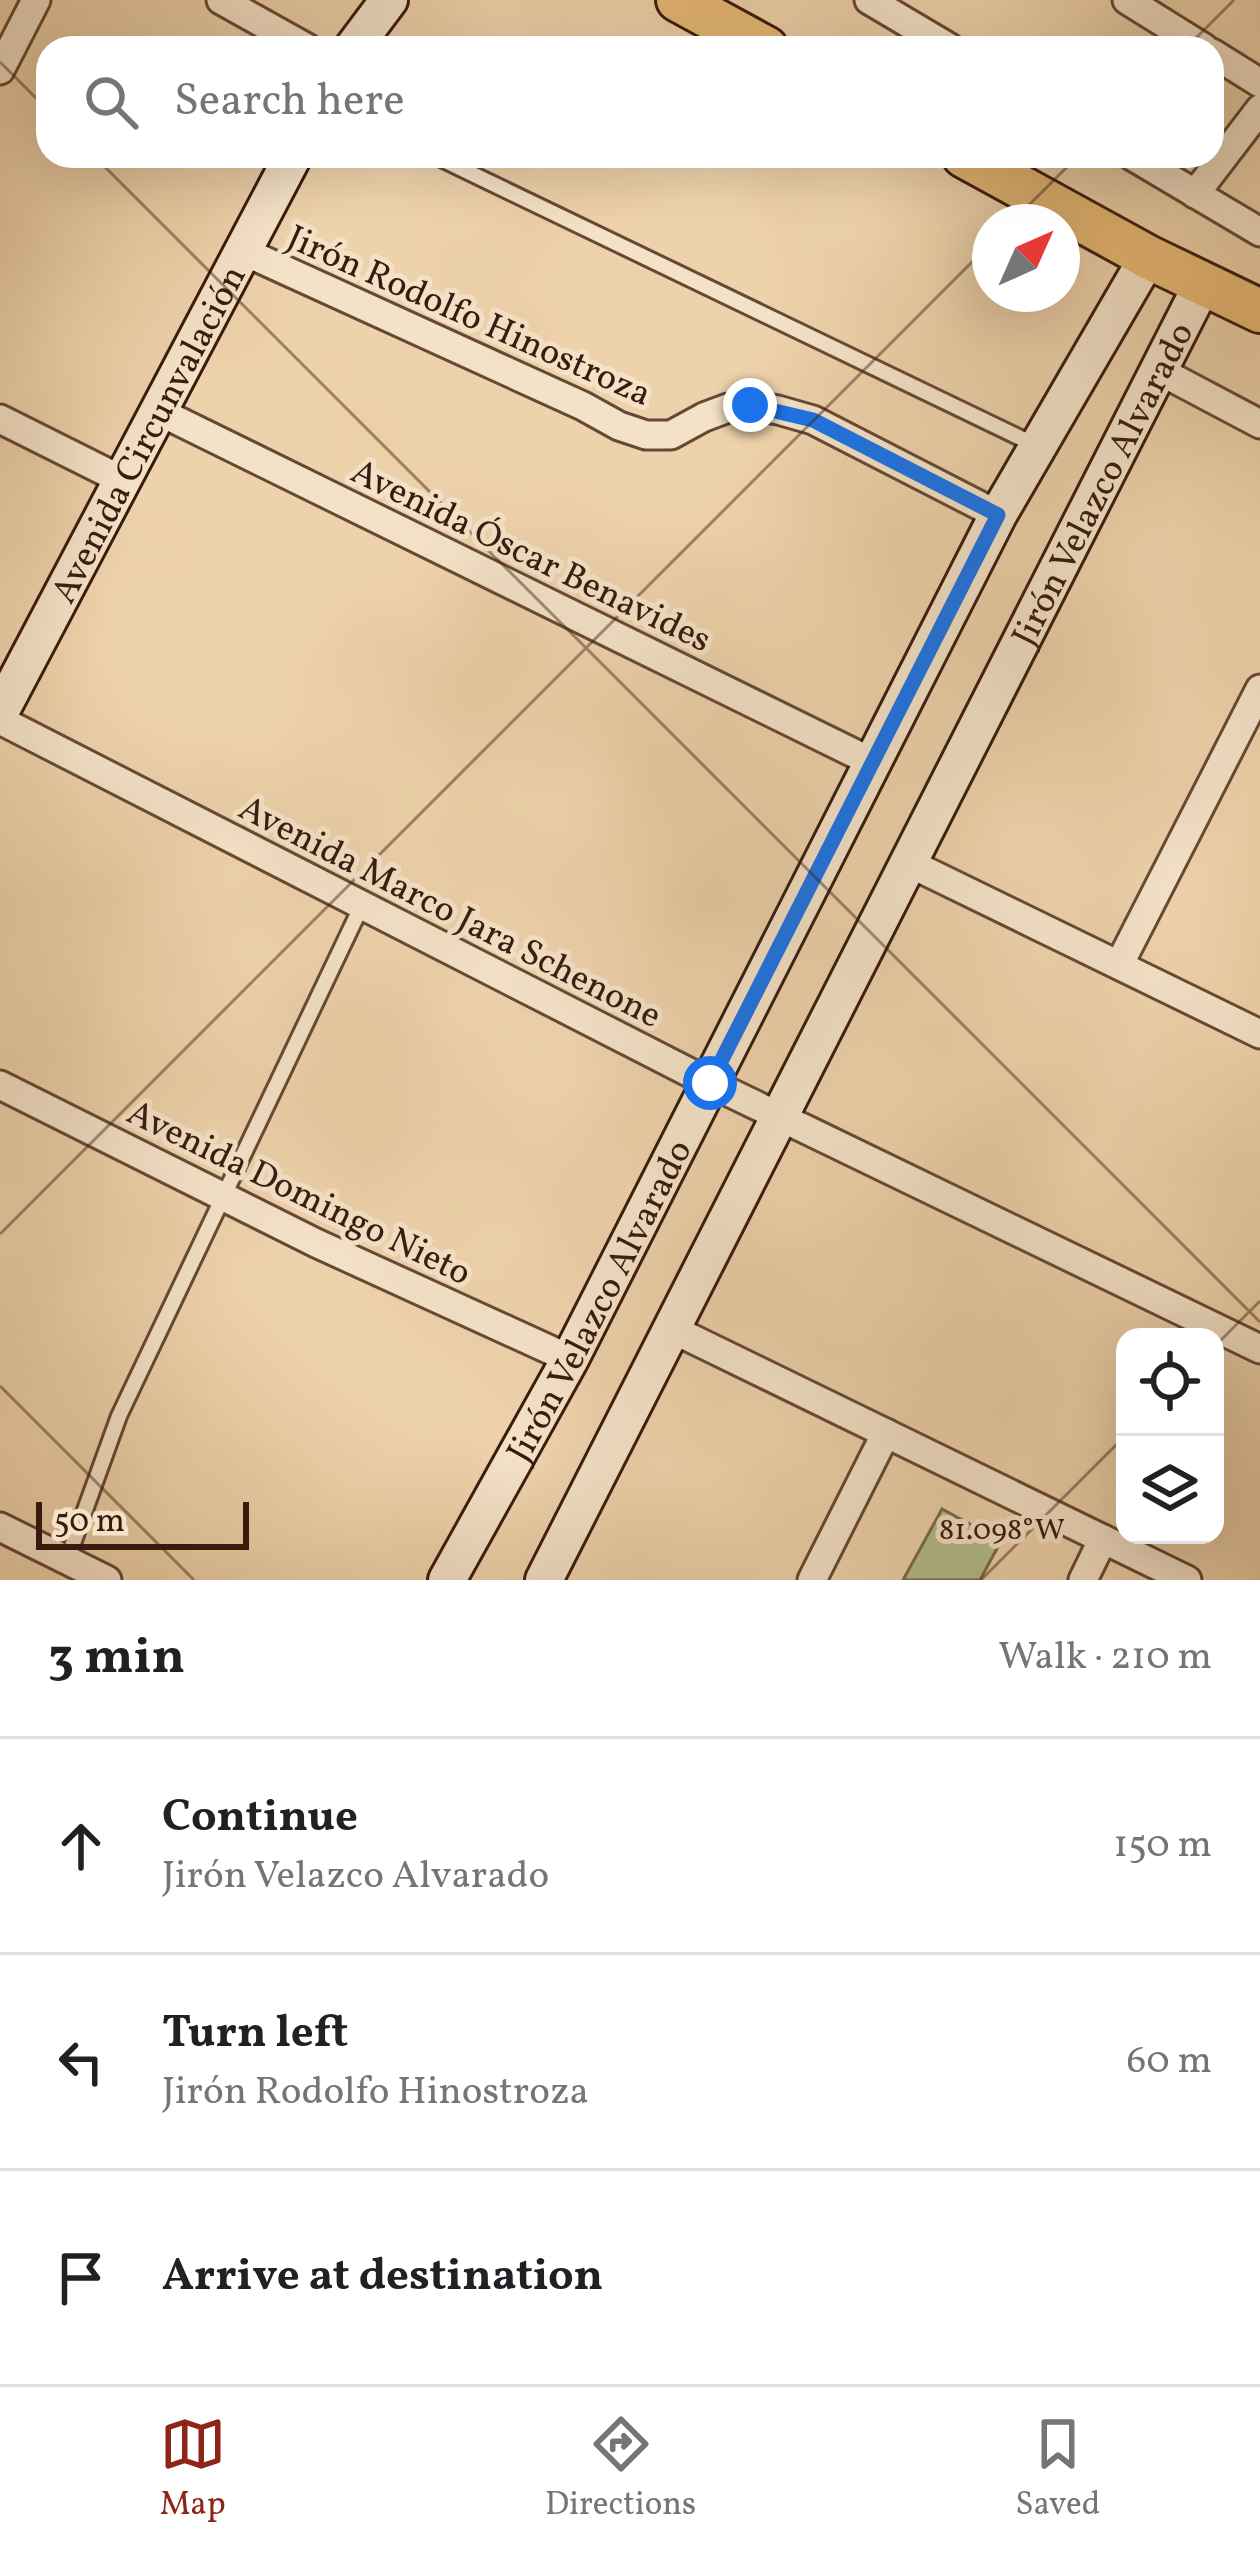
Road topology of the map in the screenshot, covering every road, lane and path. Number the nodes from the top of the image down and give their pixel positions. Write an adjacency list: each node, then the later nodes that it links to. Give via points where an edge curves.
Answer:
1 (35, 0): 13 (street)
2 (221, 0): 7 (street)
3 (389, 0): 8 (street)
4 (677, 0): 9 (main road)
5 (869, 0): 10 (street)
6 (1127, 0): 11 (street)
7 (286, 36)
8 (362, 36)
9 (744, 36)
10 (930, 36)
11 (1185, 36)
12 (1224, 60): 14 (street)
13 (0, 70)
14 (1260, 82)
15 (1260, 109): 16 (street)
16 (1224, 156)
17 (287, 168): 24 (street, Avenida Circunvalación)
18 (459, 168): 32 (lane)
19 (986, 168): 25 (main road)
20 (1152, 168): 22 (street)
21 (1215, 168): 22 (street)
22 (1195, 194): 23 (street)
23 (1260, 232)
24 (243, 250): 29 (street, Avenida Circunvalación); 34 (street, Jirón Rodolfo Hinostroza, via 619,427 671,435 728,408 778,410 813,420)
25 (1148, 256): 26 (main road); 32 (street, Jirón Velazco Alvarado)
26 (1202, 285): 27 (main road); 28 (street, Jirón Velazco Alvarado)
27 (1260, 311)
28 (1158, 370): 31 (street); 39 (street, Jirón Velazco Alvarado)
29 (158, 411): 33 (street, Avenida Circunvalación); 38 (street, Avenida Óscar Benavides)
30 (0, 419): 33 (street)
31 (1260, 424)
32 (1039, 447): 34 (street, Jirón Velazco Alvarado)
33 (122, 479): 36 (street, Avenida Circunvalación)
34 (998, 515): 38 (street, Jirón Velazco Alvarado)
35 (1260, 689): 37 (street)
36 (0, 716): 40 (street, Avenida Marco Jara Schenone)
37 (1251, 729): 41 (street)
38 (874, 763): 43 (street, Jirón Velazco Alvarado)
39 (908, 862): 41 (street); 45 (street, Jirón Velazco Alvarado)
40 (362, 905): 43 (street, Avenida Marco Jara Schenone); 46 (lane)
41 (1119, 965): 42 (street)
42 (1260, 1034)
43 (710, 1083): 45 (street, Avenida Marco Jara Schenone); 49 (street, Jirón Velazco Alvarado)
44 (0, 1085): 46 (street, Avenida Domingo Nieto)
45 (779, 1116): 47 (street, Jirón Velazco Alvarado); 48 (street, Avenida Marco Jara Schenone)
46 (223, 1196): 49 (street, Avenida Domingo Nieto); 53 (lane, via 119,1417)
47 (670, 1328): 50 (street); 56 (street, Jirón Velazco Alvarado)
48 (1260, 1349)
49 (570, 1359): 55 (street, Jirón Velazco Alvarado)
50 (886, 1433): 52 (street); 57 (street)
51 (0, 1527): 53 (street)
52 (1103, 1539): 58 (street); 59 (street)
53 (67, 1560): 54 (street)
54 (107, 1580)
55 (447, 1580)
56 (544, 1580)
57 (812, 1580)
58 (1083, 1580)
59 (1187, 1580)

